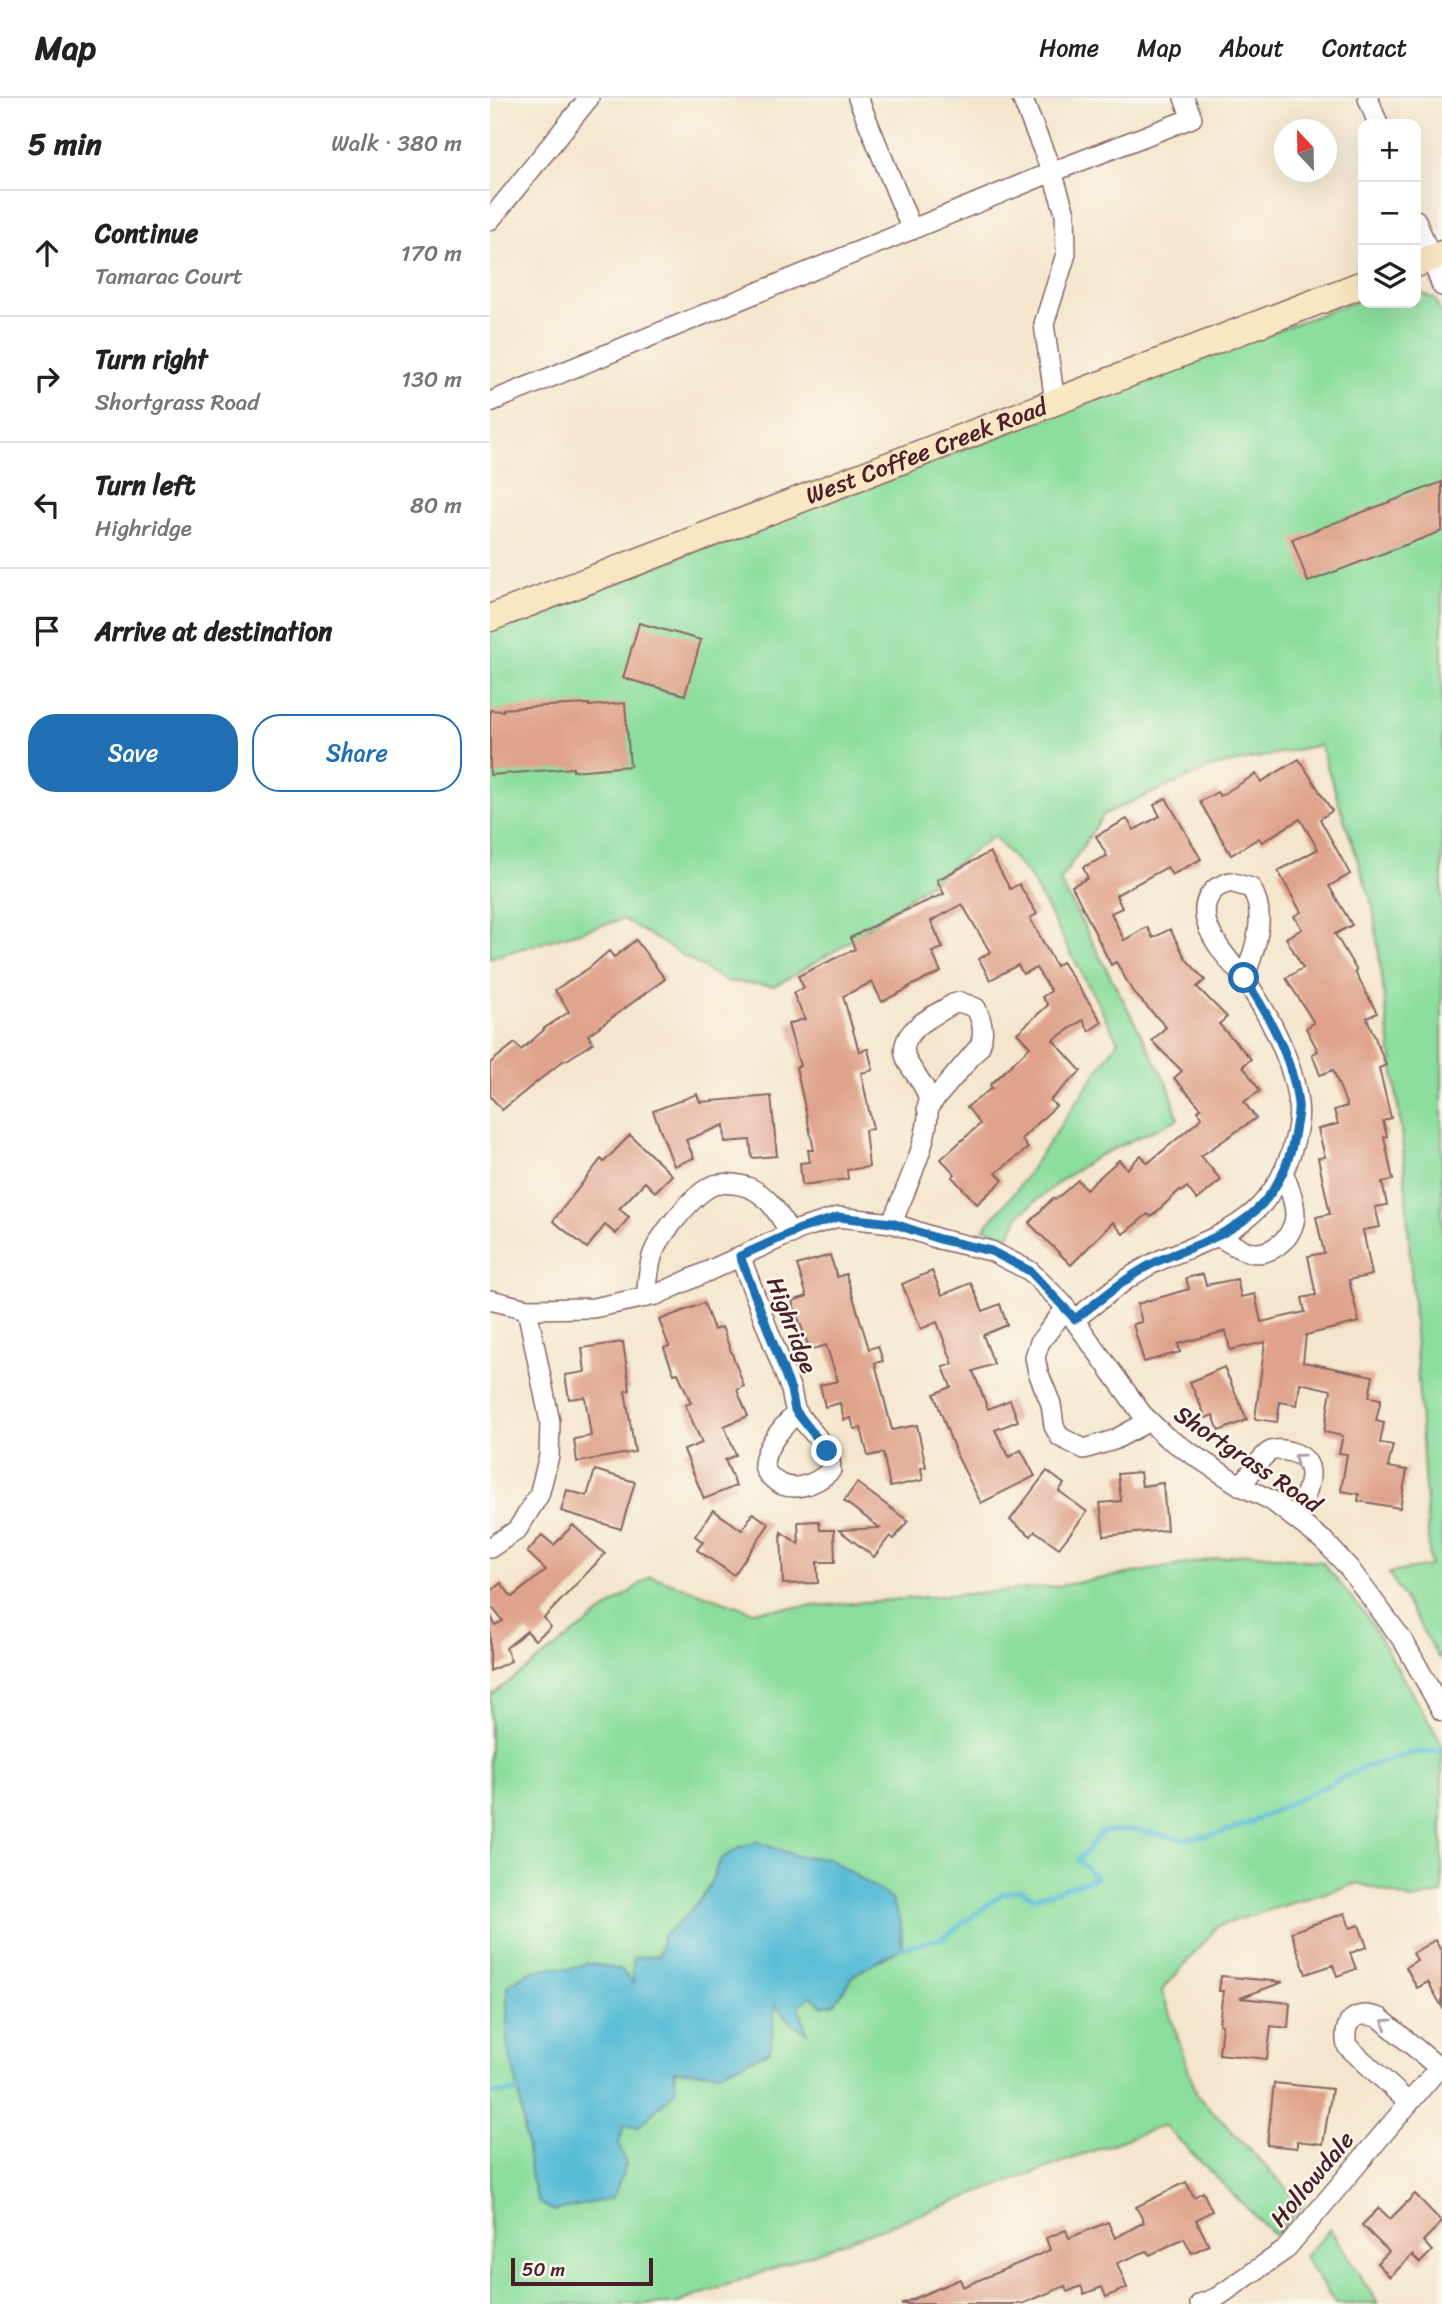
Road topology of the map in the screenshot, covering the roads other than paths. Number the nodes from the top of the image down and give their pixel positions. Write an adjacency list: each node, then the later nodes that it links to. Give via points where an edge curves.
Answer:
1 (589, 98): 8 (street)
2 (858, 98): 9 (street)
3 (1022, 98): 7 (street)
4 (1184, 98): 7 (street, via 1192,118)
5 (1368, 98): 6 (street)
6 (1376, 119)
7 (1052, 172): 9 (street); 15 (street, via 1065,213 1066,254 1044,324)
8 (490, 220)
9 (912, 230): 14 (street)
10 (1421, 235): 11 (street)
11 (1429, 259): 13 (street)
12 (1358, 286): 15 (street, West Coffee Creek Road)
13 (1442, 286)
14 (490, 402)
15 (1055, 402): 16 (street, West Coffee Creek Road)
16 (490, 618)
17 (1244, 978): 19 (street, via 1287,1059 1299,1106 1292,1153)
18 (928, 1108): 18 (street, via 928,1096 906,1058 909,1034 953,1004 976,1008 982,1022 980,1046); 20 (street, via 926,1132)
19 (1283, 1172): 22 (street, via 1275,1188 1247,1218); 22 (street, via 1296,1217 1287,1238 1272,1251 1261,1253 1244,1251)
20 (892, 1223): 21 (street, Shortgrass Road, via 838,1217); 27 (street, Shortgrass Road, via 991,1251 1030,1271)
21 (791, 1234): 23 (street, Shortgrass Road); 24 (street, via 770,1202 752,1189 715,1185 702,1192 659,1241)
22 (1219, 1237): 27 (street, via 1156,1262)
23 (740, 1256): 24 (street, Shortgrass Road); 28 (street, Highridge)
24 (646, 1297): 26 (street, Shortgrass Road, via 593,1308)
25 (490, 1300): 26 (street, Shortgrass Road)
26 (527, 1309): 32 (street, via 550,1422 549,1456 539,1495 517,1530)
27 (1071, 1313): 29 (street, Shortgrass Road); 29 (street, via 1040,1342 1035,1357 1060,1437 1084,1449 1114,1440)
28 (797, 1412)
29 (1149, 1421): 30 (street, Shortgrass Road)
30 (1241, 1486): 31 (street, Shortgrass Road); 31 (street, one-way to 30, via 1311,1476 1309,1466 1296,1453 1269,1452)
31 (1296, 1517): 33 (street, Shortgrass Road, via 1324,1541 1377,1604)
32 (490, 1548)
33 (1442, 1711)
34 (1440, 2065): 35 (street, Hollowdale); 35 (street, one-way to 35, via 1380,2018 1370,2014 1350,2020 1345,2028 1347,2046)
35 (1409, 2104): 36 (street, Hollowdale, via 1285,2250 1216,2298)
36 (1200, 2304)

